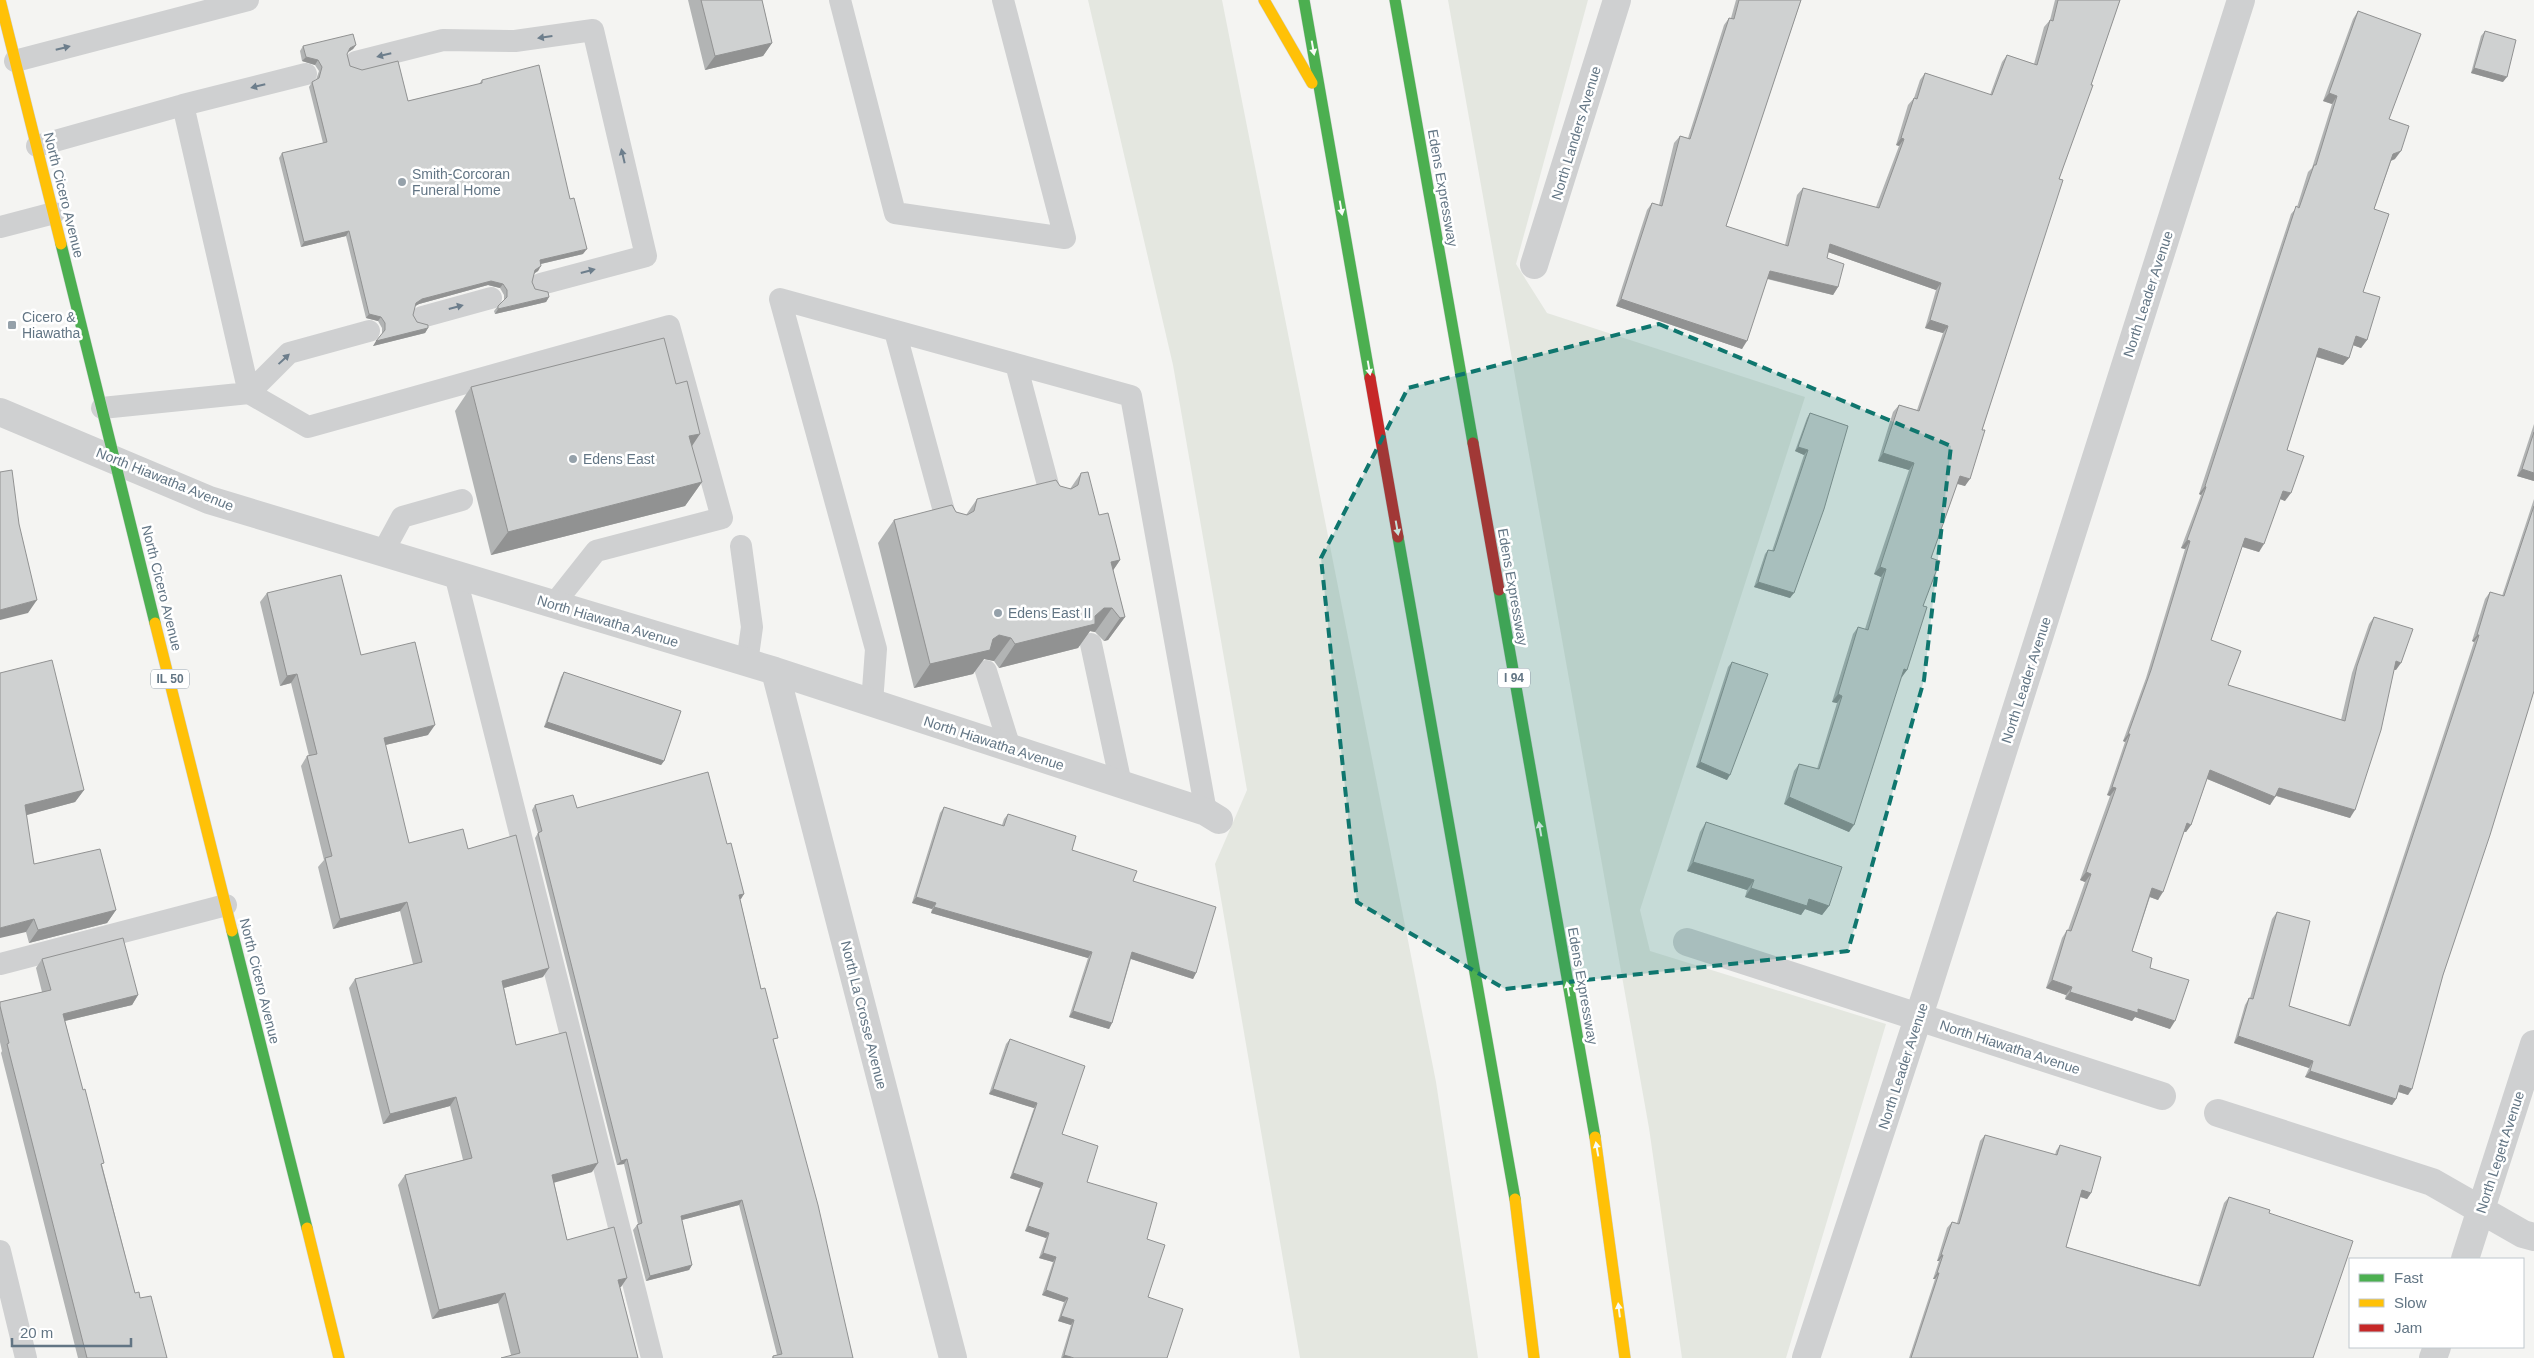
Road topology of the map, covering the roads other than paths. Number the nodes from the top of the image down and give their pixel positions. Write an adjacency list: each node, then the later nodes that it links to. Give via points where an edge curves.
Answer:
1 (0, 0): 11 (main road, North Cicero Avenue / IL 50)
2 (248, 0): 10 (lane)
3 (840, 0): 4 (lane, via 895,213 1066,238)
4 (1003, 0)
5 (1264, 0): 14 (main road)
6 (1304, 0): 14 (main road, one-way to 14)
7 (1395, 0): 61 (main road, Edens Expressway / I 94, one-way to 7, via 1602,1177)
8 (1617, 0): 19 (street, North Landers Avenue)
9 (2241, 0): 48 (street, North Leader Avenue)
10 (203, 6): 11 (lane, one-way to 10)
11 (15, 60): 16 (main road, North Cicero Avenue / IL 50)
12 (356, 62): 20 (lane, one-way to 12, via 646,256 593,30 515,41 442,40)
13 (306, 74): 15 (lane, one-way to 15)
14 (1323, 101): 60 (main road, one-way to 60, via 1515,1201)
15 (183, 105): 16 (lane); 26 (lane)
16 (37, 146): 17 (main road, North Cicero Avenue / IL 50)
17 (54, 214): 18 (lane); 27 (main road, North Cicero Avenue / IL 50)
18 (0, 227)
19 (1534, 265)
20 (541, 284)
21 (491, 298): 22 (lane, one-way to 21)
22 (422, 317)
23 (369, 331): 26 (lane, one-way to 23, via 289,353)
24 (895, 331): 25 (lane); 32 (lane); 41 (lane, via 780,299 876,649)
25 (1016, 364): 31 (lane); 44 (lane, via 1130,396)
26 (249, 393): 27 (lane); 36 (lane, via 308,427 669,326 722,518 596,551)
27 (102, 408): 29 (main road, North Cicero Avenue / IL 50)
28 (0, 412): 29 (street, North Hiawatha Avenue)
29 (115, 460): 34 (street, North Hiawatha Avenue, via 209,500); 45 (main road, North Cicero Avenue / IL 50)
30 (462, 500): 34 (lane, via 402,517)
31 (1052, 500)
32 (948, 526)
33 (741, 546): 38 (lane, via 752,628)
34 (383, 552): 35 (street, North Hiawatha Avenue)
35 (455, 574): 36 (street, North Hiawatha Avenue); 58 (lane)
36 (554, 604): 38 (street, North Hiawatha Avenue)
37 (1091, 644): 43 (lane)
38 (747, 663): 39 (street, North Hiawatha Avenue)
39 (775, 671): 41 (street, North Hiawatha Avenue); 59 (street, North La Crosse Avenue)
40 (986, 671): 42 (lane)
41 (872, 703): 42 (street, North Hiawatha Avenue)
42 (1010, 748): 43 (street, North Hiawatha Avenue)
43 (1122, 784): 44 (street, North Hiawatha Avenue)
44 (1213, 816)
45 (226, 905): 47 (lane); 57 (main road, North Cicero Avenue / IL 50)
46 (1687, 942): 48 (street, North Hiawatha Avenue)
47 (0, 964)
48 (1919, 1017): 50 (street, North Hiawatha Avenue); 62 (street, North Leader Avenue)
49 (2534, 1044): 52 (street, North Legett Avenue)
50 (2162, 1096)
51 (2218, 1114): 52 (street, via 2432,1182)
52 (2481, 1210): 53 (street); 55 (street, North Legett Avenue)
53 (2534, 1237)
54 (0, 1251): 56 (lane)
55 (2465, 1258)
56 (26, 1358)
57 (338, 1358)
58 (652, 1358)
59 (953, 1358)
60 (1534, 1358)
61 (1625, 1358)
62 (1806, 1358)

